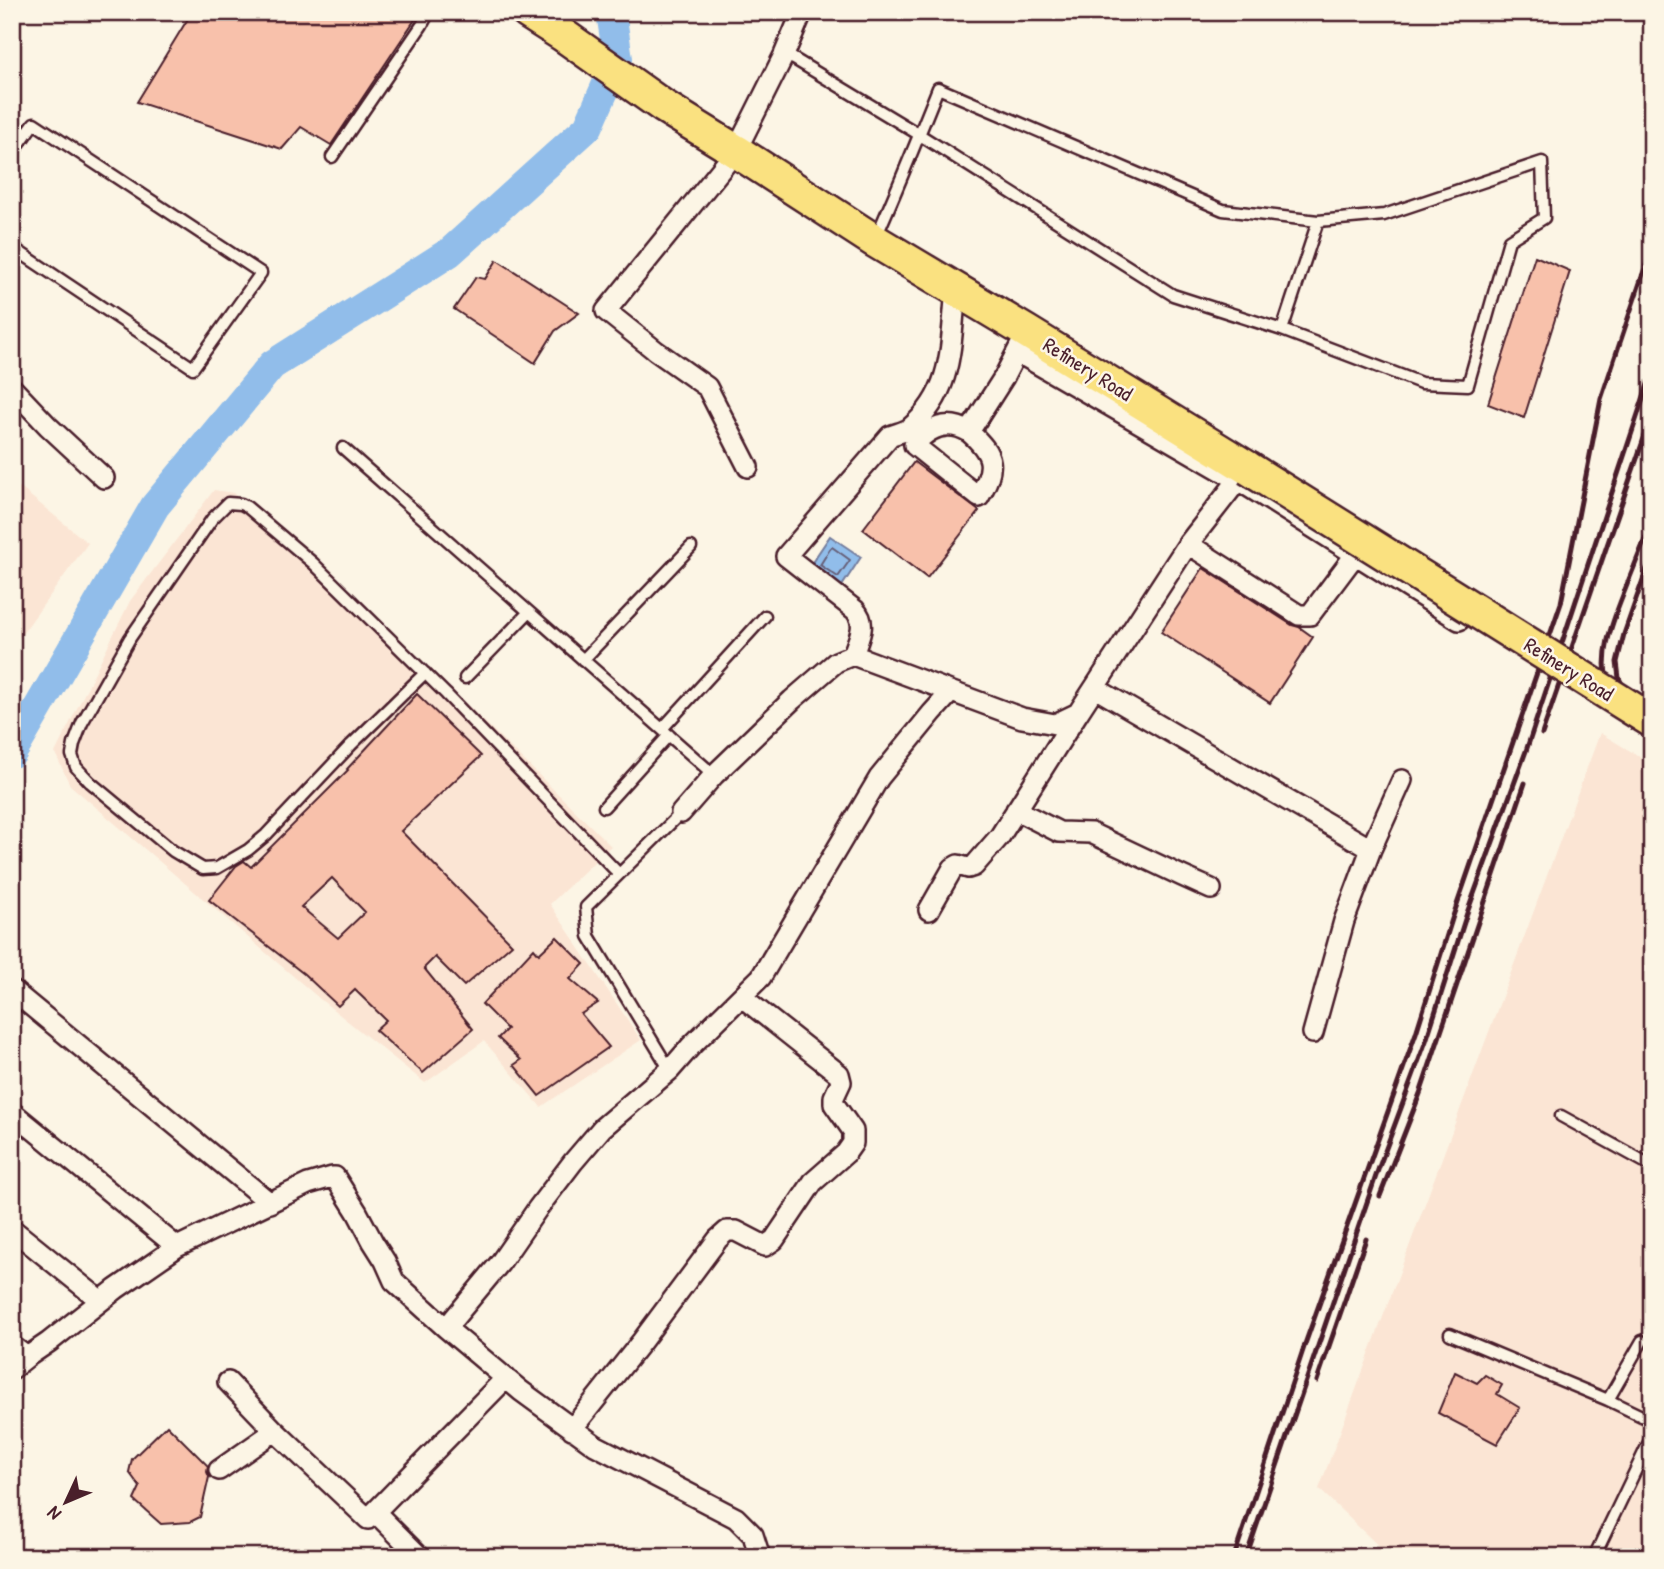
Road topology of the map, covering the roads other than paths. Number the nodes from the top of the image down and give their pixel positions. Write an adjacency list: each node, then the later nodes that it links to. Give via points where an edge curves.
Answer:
1 (429, 12): 8 (lane)
2 (527, 12): 6 (highway, Refinery Road)
3 (802, 12): 4 (street)
4 (784, 55): 5 (lane); 6 (street)
5 (920, 135): 9 (lane, via 938,88 1223,210); 10 (lane); 13 (lane, via 1172,295)
6 (731, 148): 10 (highway, Refinery Road); 18 (street, via 606,311 707,387)
7 (12, 153): 11 (lane, via 33,123 261,273 193,368)
8 (332, 157)
9 (1318, 220): 13 (lane); 13 (lane, via 1384,215 1542,162 1544,218 1509,240 1468,385 1421,383)
10 (875, 241): 12 (highway, Refinery Road)
11 (12, 247)
12 (956, 290): 14 (highway, Refinery Road); 27 (street, via 947,372 934,403 909,429 890,436 786,556 856,610 862,623)
13 (1282, 330)
14 (1022, 342): 16 (street); 20 (street); 34 (highway, Refinery Road, bridge, via 1074,361)
15 (12, 388): 19 (street)
16 (969, 432)
17 (343, 448): 24 (lane)
18 (748, 467)
19 (104, 478)
20 (1238, 480): 21 (street); 23 (street)
21 (1188, 544): 23 (street, via 1299,615 1310,615); 31 (street)
22 (691, 547): 28 (lane)
23 (1355, 555): 26 (street)
24 (529, 612): 28 (lane); 30 (lane)
25 (765, 616): 35 (lane)
26 (1459, 620)
27 (853, 655): 32 (street); 36 (street, via 836,662)
28 (583, 660): 35 (lane)
29 (425, 673): 29 (lane, via 313,563 247,507 228,503 212,519 130,638 82,723 72,755 90,782 173,851 203,869 217,868 267,835); 42 (lane)
30 (465, 678)
31 (1095, 688): 33 (street); 41 (street)
32 (951, 692): 33 (street, via 1022,718 1055,724); 46 (street, via 879,778 761,977)
33 (1077, 713): 39 (street)
34 (1652, 721)
35 (666, 732): 36 (lane); 38 (lane)
36 (714, 775): 40 (street)
37 (1402, 780): 41 (street)
38 (604, 807)
39 (1016, 810): 43 (street, via 1059,832 1091,833); 44 (street, via 974,866 953,868)
40 (681, 813): 42 (lane)
41 (1371, 849): 47 (street, via 1344,921)
42 (619, 874): 48 (lane, via 586,907 589,936)
43 (1211, 889)
44 (929, 910)
45 (12, 990): 52 (street)
46 (742, 998): 48 (street); 64 (street, via 839,1074 834,1104 853,1131 853,1143 813,1182 774,1240 765,1246 736,1231 727,1231 718,1239)
47 (1313, 1033)
48 (670, 1070): 56 (street, via 602,1128)
49 (12, 1112): 54 (street)
50 (1561, 1116): 51 (lane)
51 (1652, 1166)
52 (270, 1203): 54 (street); 56 (street, via 335,1177 394,1281)
53 (12, 1229): 55 (street)
54 (177, 1247): 55 (street)
55 (101, 1301): 59 (street, via 49,1342)
56 (446, 1328): 60 (street)
57 (1450, 1334): 62 (lane)
58 (1642, 1341): 62 (lane)
59 (17, 1358)
60 (506, 1378): 64 (street); 68 (street)
61 (228, 1382): 65 (street)
62 (1608, 1399): 63 (lane)
63 (1652, 1422)
64 (572, 1429): 70 (street, via 736,1518 753,1535)
65 (275, 1431): 67 (street); 68 (street, via 368,1519)
66 (1652, 1436): 71 (lane)
67 (219, 1471)
68 (375, 1512): 69 (street)
69 (420, 1557)
70 (760, 1557)
71 (1594, 1557)

